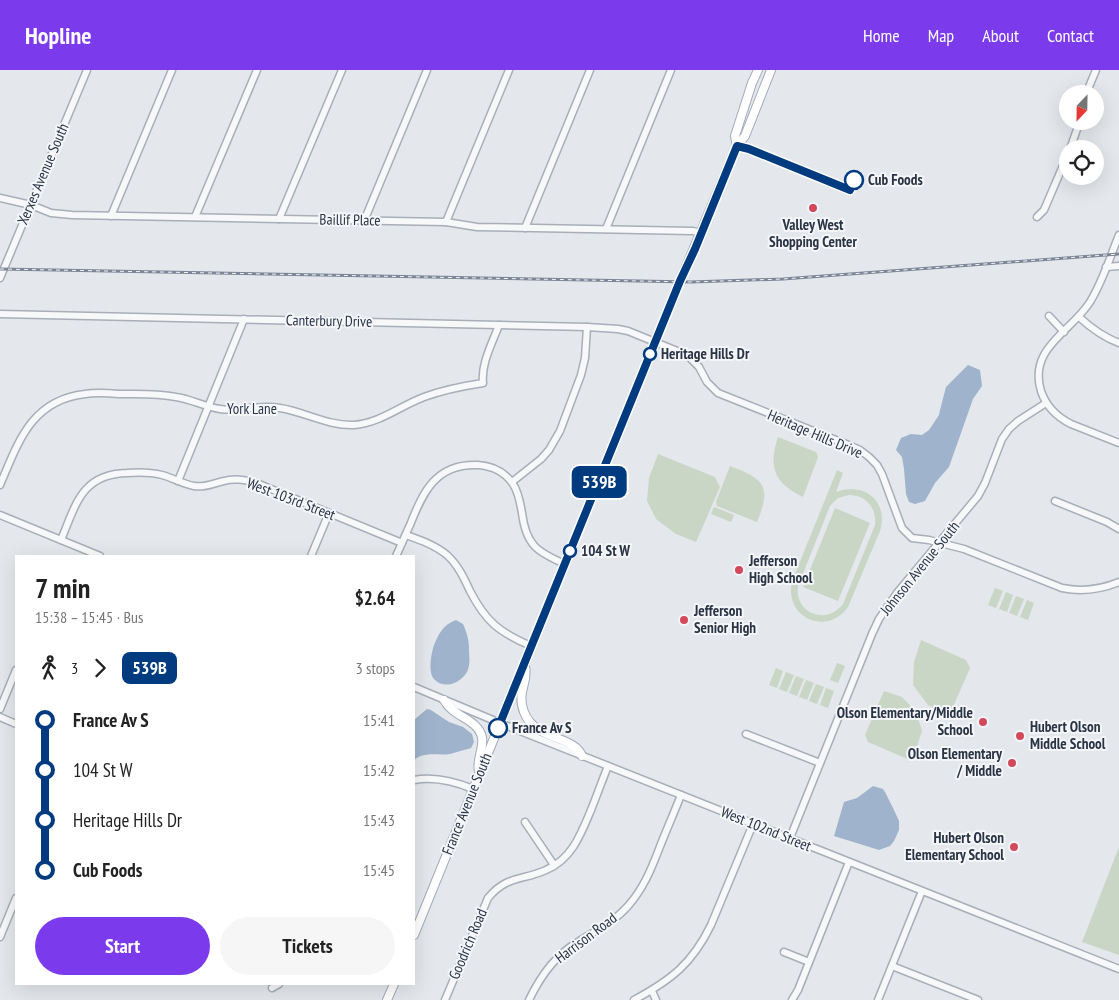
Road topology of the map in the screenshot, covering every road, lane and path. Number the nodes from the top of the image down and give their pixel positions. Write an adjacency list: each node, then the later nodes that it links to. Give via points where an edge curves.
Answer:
1 (87, 70): 16 (street, Xerxes Avenue South)
2 (172, 70): 17 (street)
3 (257, 70): 18 (street)
4 (342, 70): 20 (street)
5 (427, 70): 21 (street)
6 (509, 70): 22 (street)
7 (590, 70): 23 (street)
8 (671, 70): 24 (street)
9 (758, 70): 13 (main road, France Avenue South, via 735,136)
10 (771, 70): 13 (main road, France Avenue South, via 745,136)
11 (1096, 70): 12 (street)
12 (1090, 85)
13 (737, 146): 25 (main road, France Avenue South)
14 (1059, 175): 19 (street, via 1044,210)
15 (0, 198): 16 (street, Baillif Place)
16 (31, 205): 17 (street, Baillif Place, via 62,215); 29 (street, Xerxes Avenue South)
17 (111, 216): 18 (street, Baillif Place)
18 (196, 218): 20 (street, Baillif Place)
19 (1037, 218)
20 (279, 219): 21 (street, Baillif Place)
21 (364, 221): 22 (street, Baillif Place)
22 (446, 222): 23 (street, Baillif Place, via 477,227)
23 (525, 228): 24 (street, Baillif Place)
24 (606, 229): 25 (street, Baillif Place)
25 (701, 233): 37 (main road, France Avenue South)
26 (1119, 235): 28 (street)
27 (1119, 266): 28 (street)
28 (1106, 267): 32 (street, via 1090,302)
29 (0, 278)
30 (0, 314): 33 (street, Canterbury Drive)
31 (1049, 316): 36 (street)
32 (1079, 316): 36 (street); 38 (street, via 1099,334)
33 (244, 319): 34 (street, Canterbury Drive); 40 (street)
34 (500, 325): 35 (street, Canterbury Drive); 40 (street, York Lane, via 485,361 483,383 424,398 378,420 340,425 278,407 222,409)
35 (587, 327): 37 (street, Canterbury Drive, via 618,329); 43 (street, via 581,375 560,430 541,459)
36 (1064, 332): 39 (street, via 1042,357 1038,376)
37 (655, 342): 51 (street, Heritage Hills Drive, via 687,355 718,393 860,450 882,474 898,521 906,533 912,538); 56 (main road, France Avenue South)
38 (1119, 343)
39 (1046, 404): 41 (street, via 1063,420); 51 (street, Johnson Avenue South, via 1018,421 1002,439 978,496)
40 (209, 406): 42 (street); 44 (street, York Lane, via 159,394 72,396 48,407 29,424)
41 (1119, 443)
42 (178, 481): 46 (street, West 103rd Street, via 201,487 225,480 245,480); 50 (street, West 103rd Street, via 144,472 115,473 96,480 76,504)
43 (512, 482): 49 (street, via 505,474 484,466 451,469 425,491); 56 (street, via 520,500 529,540 543,554)
44 (0, 485)
45 (1055, 501): 48 (street)
46 (329, 514): 52 (street, West 103rd Street); 54 (street)
47 (0, 515): 50 (street)
48 (1119, 529)
49 (406, 535): 52 (street); 58 (street, via 448,556 489,620 506,634)
50 (62, 540): 53 (street)
51 (940, 542): 57 (street, Heritage Hills Drive, via 1062,588 1086,591); 69 (street, Johnson Avenue South, via 879,619)
52 (402, 544): 55 (street)
53 (98, 555)
54 (311, 555)
55 (396, 555)
56 (565, 564): 58 (main road, France Avenue South)
57 (1119, 582)
58 (532, 646): 59 (main road, France Avenue South)
59 (525, 663): 65 (main road, France Avenue South); 68 (main road, via 521,695 526,717 543,733 577,748)
60 (15, 672): 63 (street)
61 (415, 687): 62 (street, West 102nd Street)
62 (444, 700): 65 (street, West 102nd Street); 71 (main road, via 454,711 475,724 480,733)
63 (0, 709)
64 (0, 717): 66 (street)
65 (500, 723): 68 (street, West 102nd Street); 71 (main road, France Avenue South)
66 (15, 724)
67 (746, 734): 69 (street)
68 (582, 756): 70 (street, West 102nd Street)
69 (820, 763): 77 (street, Johnson Avenue South)
70 (608, 766): 74 (street, West 102nd Street); 79 (street, Goodrich Road, via 575,846)
71 (480, 773): 73 (main road, France Avenue South)
72 (415, 780): 73 (street, via 451,781)
73 (473, 790): 82 (main road, France Avenue South)
74 (681, 795): 76 (street, West 102nd Street); 95 (street, Harrison Road, via 637,895 616,918 564,952 543,974)
75 (525, 822): 79 (street)
76 (753, 824): 77 (street, West 102nd Street); 91 (street, via 704,939 676,974)
77 (790, 838): 78 (street, West 102nd Street)
78 (850, 862): 80 (street, West 102nd Street); 85 (street)
79 (554, 866): 94 (street, Goodrich Road, via 508,882 488,898)
80 (922, 891): 86 (street); 87 (street, West 102nd Street)
81 (15, 900): 83 (street)
82 (415, 933)
83 (0, 937)
84 (784, 952): 85 (street)
85 (809, 962): 98 (street)
86 (892, 966): 92 (street); 99 (street)
87 (1119, 969)
88 (277, 985): 90 (street)
89 (394, 985): 93 (main road)
90 (272, 988)
91 (652, 991): 96 (street); 97 (street)
92 (964, 997): 100 (street)
93 (387, 1000)
94 (445, 1000)
95 (529, 1000)
96 (634, 1000)
97 (656, 1000)
98 (792, 1000)
99 (878, 1000)
100 (978, 1000)

